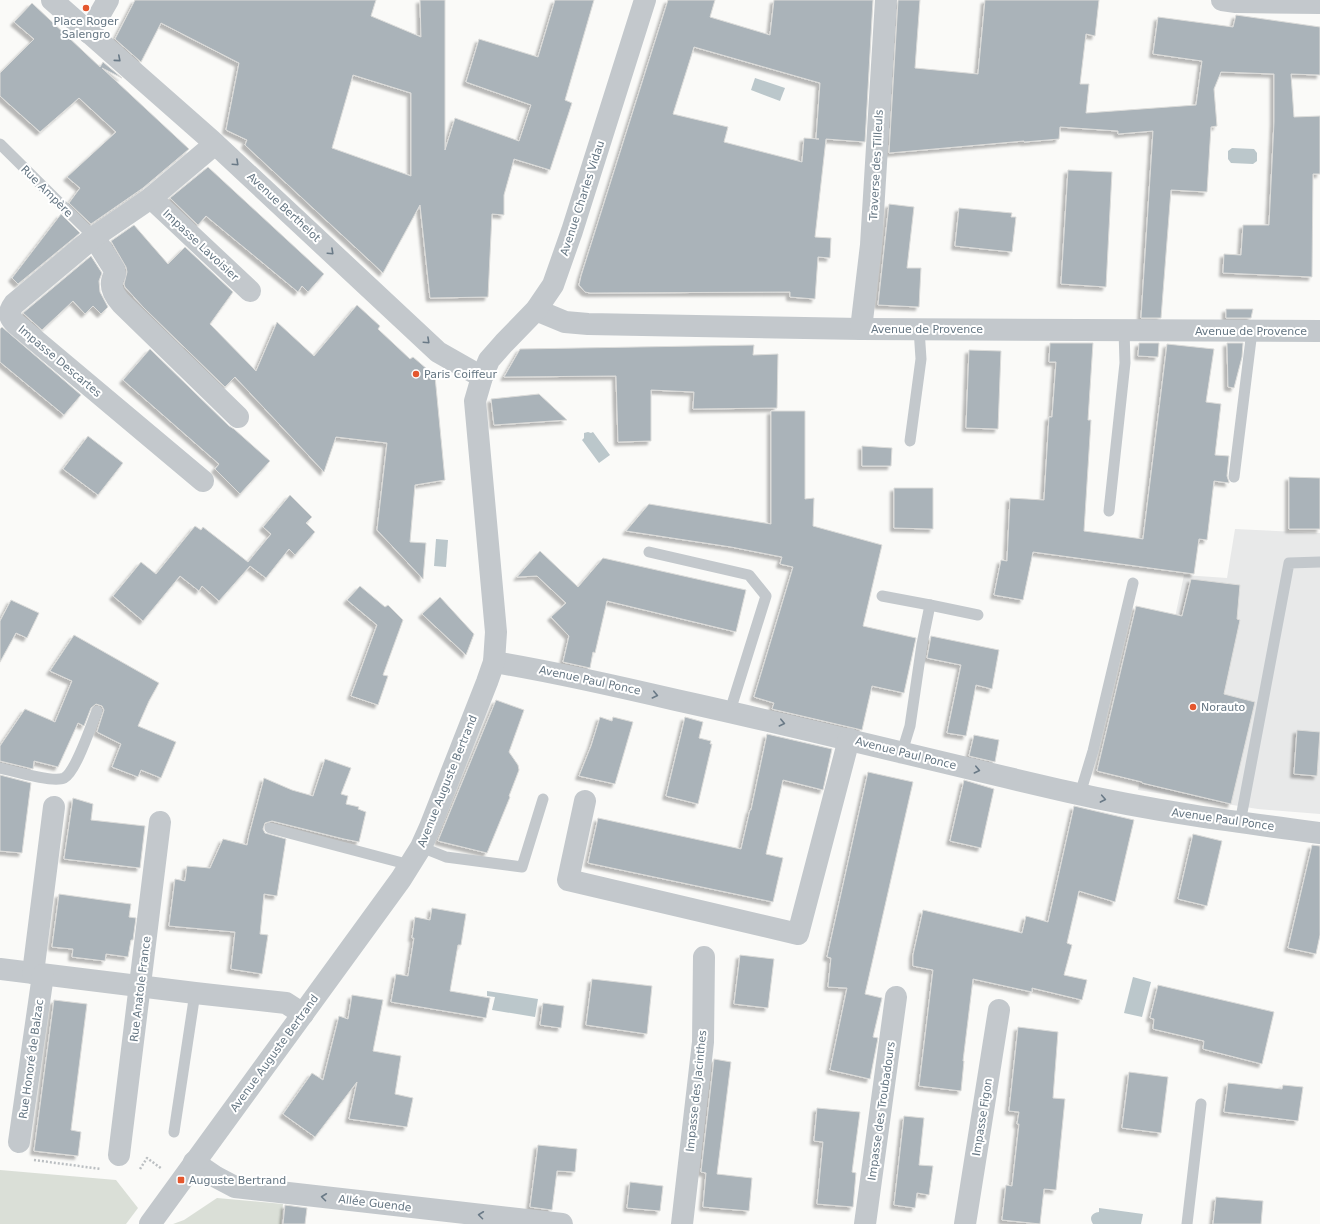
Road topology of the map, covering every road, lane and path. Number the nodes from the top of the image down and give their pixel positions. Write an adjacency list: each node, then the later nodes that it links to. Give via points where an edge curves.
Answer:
1 (52, 0): 7 (street, Avenue Berthelot)
2 (108, 0): 7 (street)
3 (645, 0): 13 (street, Avenue Charles Vidau, via 572,231 553,285)
4 (886, 0): 14 (street, Traverse des Tilleuls, via 871,245)
5 (1222, 0): 6 (street)
6 (1320, 4)
7 (89, 33): 9 (street, Avenue Berthelot, one-way to 9)
8 (0, 144): 11 (lane, Rue Ampère)
9 (215, 144): 10 (street); 19 (street, Avenue Berthelot, one-way to 19, via 438,352)
10 (151, 198): 11 (street); 12 (street, Impasse Lavoisier)
11 (94, 237): 20 (street, via 114,269 116,274 111,287 121,303); 23 (street, Impasse Descartes, via 14,304 10,319)
12 (250, 291)
13 (536, 310): 14 (street, Avenue de Provence, via 565,322 588,324); 19 (street, Avenue Charles Vidau, via 489,360)
14 (861, 329): 15 (street, Avenue de Provence)
15 (919, 329): 16 (street, Avenue de Provence); 21 (lane, via 921,359)
16 (1124, 330): 17 (street, Avenue de Provence); 24 (lane, via 1125,363)
17 (1252, 331): 18 (street, Avenue de Provence); 22 (lane)
18 (1320, 331)
19 (482, 377): 31 (street, Avenue Auguste Bertrand, via 475,401 496,632)
20 (238, 417)
21 (910, 441)
22 (1234, 477)
23 (203, 481)
24 (1110, 511)
25 (649, 552): 33 (lane, via 749,575 766,596)
26 (1320, 562): 42 (lane, via 1289,563)
27 (1134, 583): 37 (lane)
28 (882, 596): 29 (lane)
29 (930, 605): 30 (lane); 35 (lane, via 910,726)
30 (978, 615)
31 (494, 662): 33 (street, Avenue Paul Ponce, one-way to 33, via 543,670); 45 (street, Avenue Auguste Bertrand)
32 (97, 711): 36 (lane, via 74,768 64,778 51,780)
33 (730, 712): 34 (street, Avenue Paul Ponce, one-way to 34)
34 (849, 739): 35 (street, Avenue Paul Ponce); 39 (street, via 798,934 568,880)
35 (902, 752): 37 (street, Avenue Paul Ponce, one-way to 37)
36 (0, 768)
37 (1080, 794): 42 (street, Avenue Paul Ponce, one-way to 42)
38 (543, 799): 45 (lane, via 522,867 446,857)
39 (585, 801)
40 (54, 807): 49 (street, Rue Honoré de Balzac)
41 (160, 822): 50 (street, Rue Anatole France)
42 (1240, 823): 44 (street, Avenue Paul Ponce)
43 (270, 828): 46 (lane)
44 (1320, 832)
45 (421, 847): 46 (street, Avenue Auguste Bertrand)
46 (410, 865): 54 (street, Avenue Auguste Bertrand)
47 (704, 957): 66 (street, Impasse des Jacinthes, via 703,1042)
48 (0, 969): 49 (street)
49 (38, 974): 50 (street); 57 (street, Rue Honoré de Balzac)
50 (140, 986): 51 (street); 58 (street, Rue Anatole France)
51 (195, 993): 54 (street, via 286,1003); 56 (lane)
52 (896, 997): 67 (street, Impasse des Troubadours)
53 (999, 1010): 68 (street, Impasse Figon)
54 (303, 1014): 61 (street, Avenue Auguste Bertrand)
55 (1201, 1104): 69 (lane)
56 (174, 1132)
57 (19, 1142)
58 (119, 1155)
59 (147, 1158): 63 (path)
60 (33, 1160): 62 (path)
61 (194, 1162): 64 (street, Avenue Auguste Bertrand); 65 (street, Allée Guende, one-way to 61, via 235,1187)
62 (103, 1169)
63 (137, 1170)
64 (150, 1224)
65 (562, 1224)
66 (682, 1224)
67 (865, 1224)
68 (965, 1224)
69 (1187, 1224)

